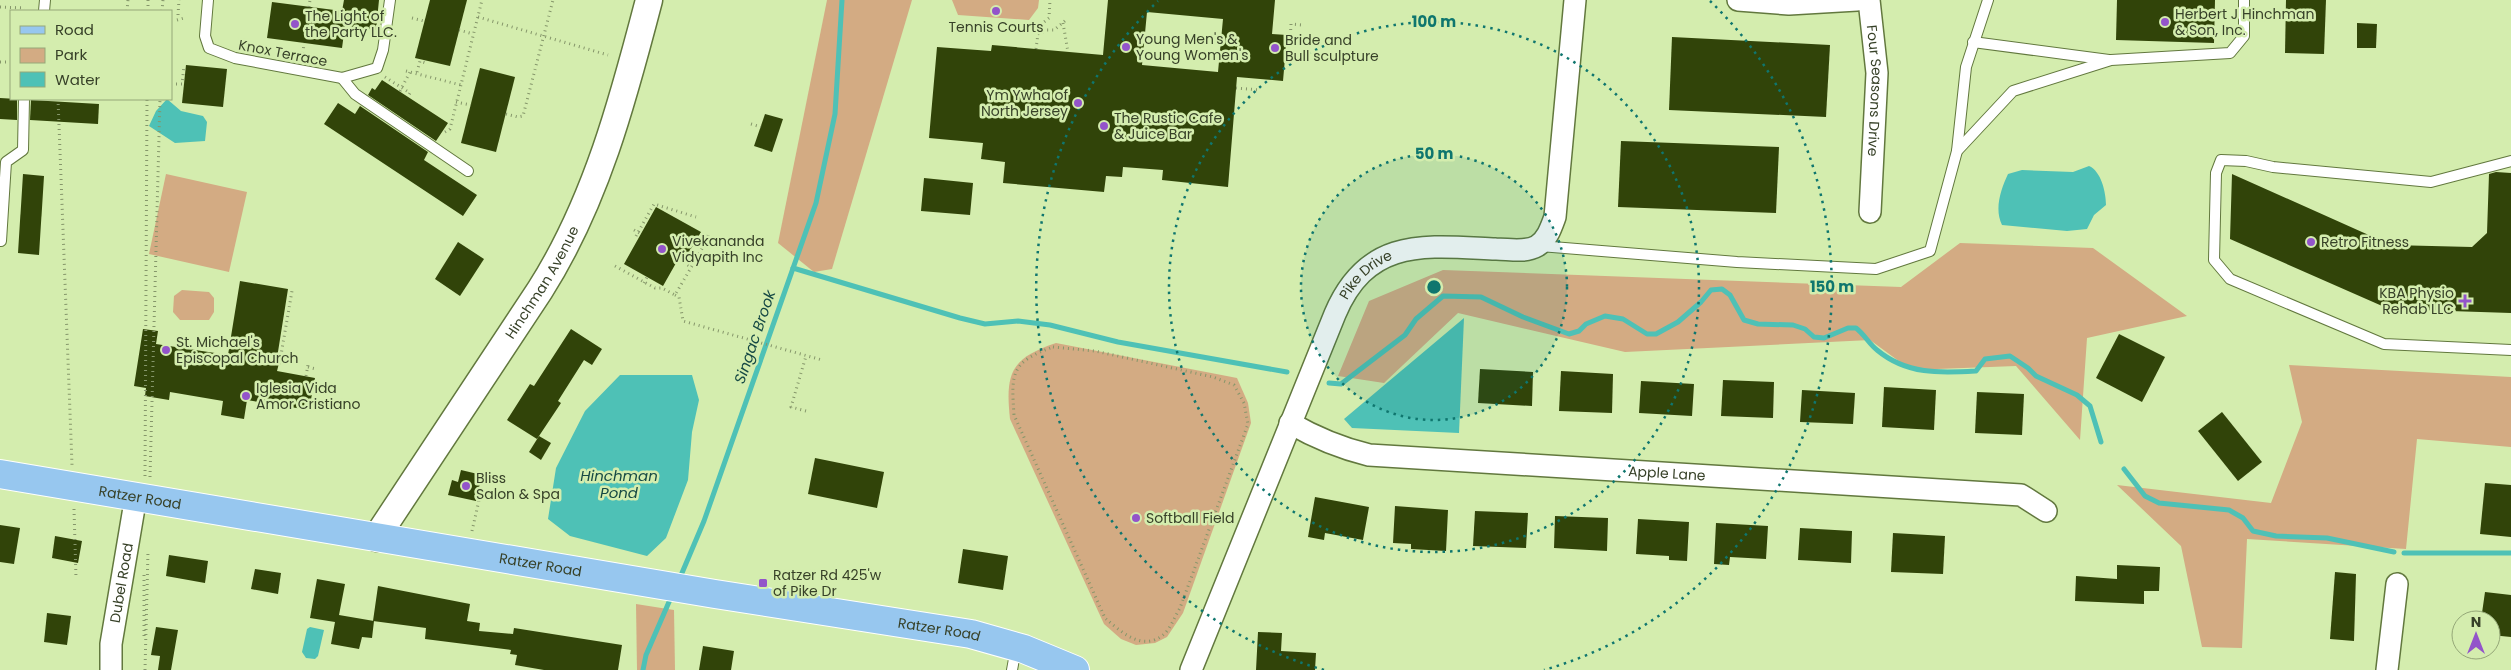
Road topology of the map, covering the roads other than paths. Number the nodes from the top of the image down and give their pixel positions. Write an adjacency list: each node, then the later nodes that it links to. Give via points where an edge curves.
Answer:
1 (208, 0): 12 (lane, Knox Terrace, via 206,36 209,48 235,58)
2 (390, 0): 12 (lane, Knox Terrace, via 383,50 377,68)
3 (649, 0): 25 (street, Hinchman Avenue, via 611,137 590,194 563,248 540,290)
4 (1574, 0): 19 (street, via 1555,218)
5 (1738, 0): 6 (street, via 1789,4)
6 (1857, 0)
7 (1869, 0): 17 (street, Four Seasons Drive, via 1878,73)
8 (1988, 0): 10 (lane)
9 (2244, 0): 11 (lane, via 2244,36 2230,53)
10 (1973, 42): 11 (lane); 14 (lane, via 1966,67)
11 (2112, 60): 14 (lane, via 2013,90)
12 (342, 78): 16 (lane, Knox Terrace, via 355,94)
13 (24, 100): 18 (lane, via 23,150 6,162)
14 (1957, 151): 19 (lane, via 1930,251 1876,269)
15 (2511, 161): 20 (lane, via 2431,182 2221,160 2216,173 2214,260 2230,279 2384,344)
16 (468, 171)
17 (1870, 212)
18 (1, 241)
19 (1537, 246): 21 (street, Pike Drive, via 1527,250 1425,246 1404,248 1385,256 1351,286 1338,306)
20 (2511, 350)
21 (1290, 423): 24 (street, Apple Lane, via 1340,448 1369,455 2021,495); 30 (street, Pike Drive)
22 (0, 474): 23 (main road, Ratzer Road)
23 (144, 486): 25 (main road, Ratzer Road); 28 (street, Dubel Road, via 111,644)
24 (2046, 511)
25 (376, 538): 27 (main road, Ratzer Road, via 971,634)
26 (2397, 584): 31 (street)
27 (1014, 658): 29 (main road, Ratzer Road, via 1054,660)
28 (111, 670)
29 (1075, 670)
30 (1191, 670)
31 (2387, 670)

